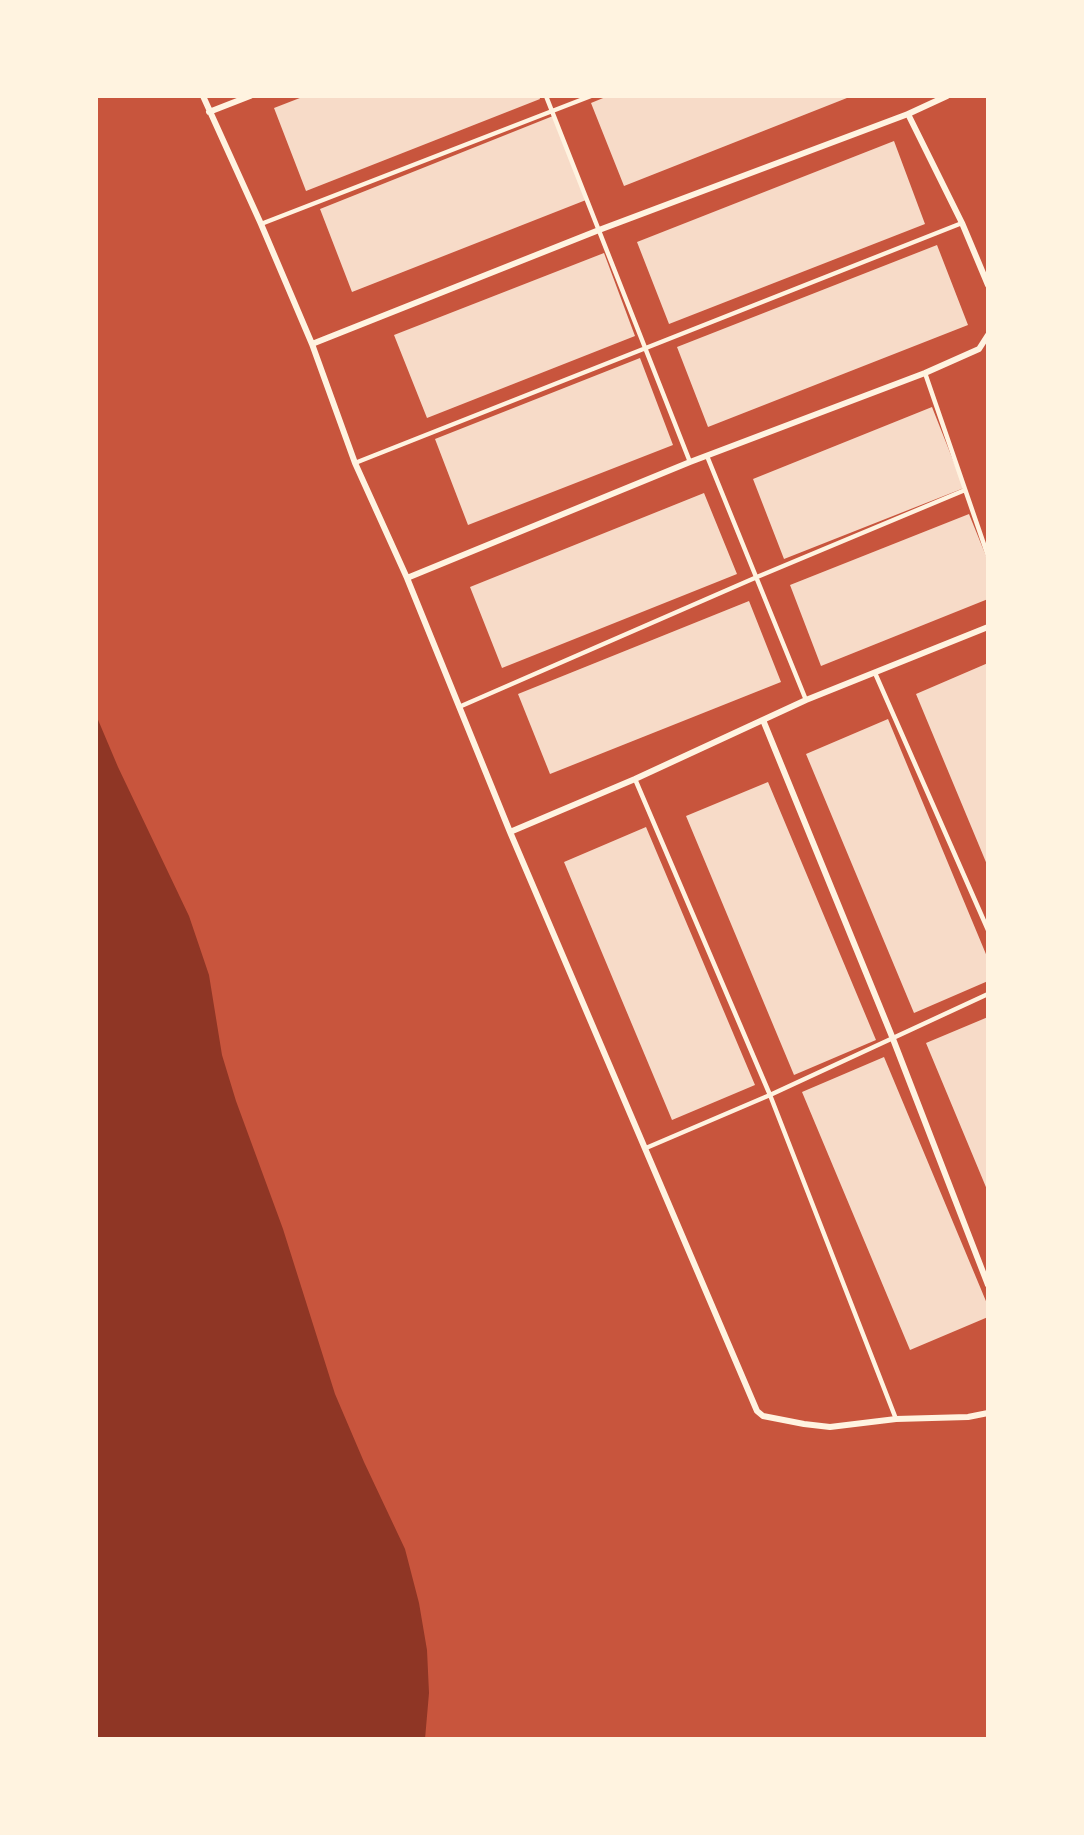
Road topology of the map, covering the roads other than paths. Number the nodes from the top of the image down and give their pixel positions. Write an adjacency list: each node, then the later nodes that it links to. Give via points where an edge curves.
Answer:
1 (203, 96): 7 (street)
2 (250, 96): 7 (street)
3 (546, 96): 6 (lane)
4 (591, 96): 6 (lane)
5 (947, 96): 8 (street)
6 (552, 111): 10 (lane); 11 (lane)
7 (209, 112): 10 (street)
8 (908, 114): 9 (street); 11 (street)
9 (962, 223): 12 (street); 15 (lane)
10 (261, 224): 14 (street)
11 (599, 230): 14 (street); 15 (lane)
12 (988, 285)
13 (988, 335): 16 (street, via 979,349)
14 (312, 344): 19 (street)
15 (644, 348): 18 (lane); 19 (lane)
16 (925, 373): 17 (street); 20 (lane)
17 (707, 456): 18 (street); 22 (lane)
18 (690, 462): 23 (street)
19 (355, 463): 23 (street)
20 (965, 490): 21 (lane); 22 (lane)
21 (988, 556)
22 (757, 577): 26 (lane); 27 (lane)
23 (407, 578): 27 (street)
24 (988, 627): 25 (street)
25 (874, 674): 26 (street); 31 (lane)
26 (806, 700): 28 (street)
27 (459, 707): 30 (street)
28 (762, 720): 29 (street); 33 (street)
29 (635, 779): 30 (street); 34 (lane)
30 (510, 832): 35 (street)
31 (988, 930)
32 (988, 994): 33 (lane)
33 (893, 1039): 34 (lane); 36 (street)
34 (770, 1095): 35 (lane); 38 (lane)
35 (646, 1148): 38 (street, via 757,1410 763,1416 830,1427)
36 (988, 1286)
37 (988, 1413): 38 (street)
38 (896, 1419)

